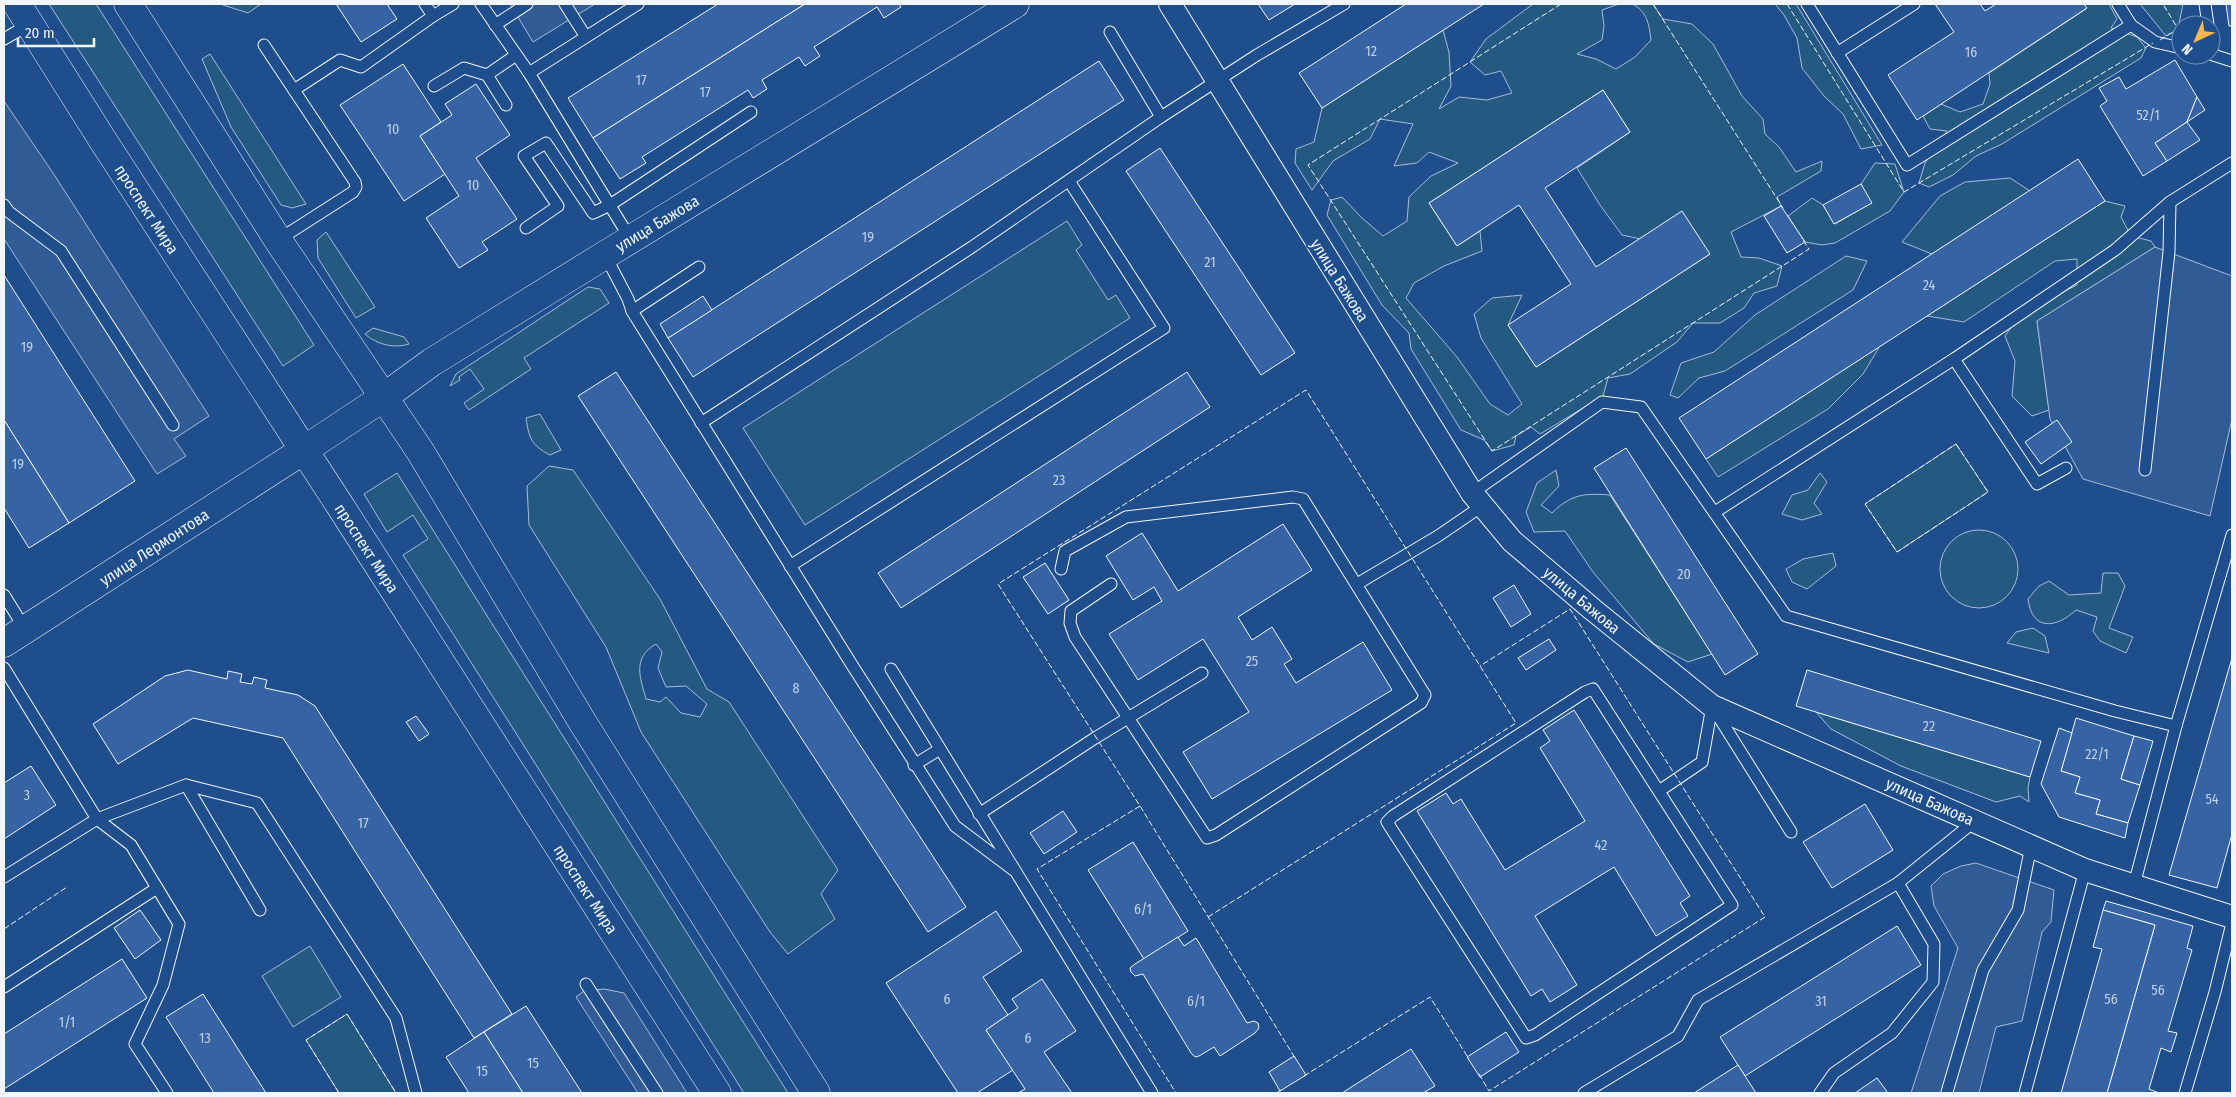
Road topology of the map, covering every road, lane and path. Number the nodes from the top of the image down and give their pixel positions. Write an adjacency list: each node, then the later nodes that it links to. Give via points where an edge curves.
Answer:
1 (128, 4): 39 (main road)
2 (425, 4): 15 (lane)
3 (453, 4): 15 (lane)
4 (481, 4): 16 (lane)
5 (527, 4): 16 (lane)
6 (565, 4): 19 (lane)
7 (638, 4): 19 (lane)
8 (1015, 4): 40 (main road, улица Бажова)
9 (1170, 4): 27 (street, улица Бажова)
10 (1344, 4): 27 (lane)
11 (1807, 4): 23 (lane)
12 (1914, 4): 23 (lane)
13 (2118, 4): 17 (lane)
14 (23, 14): 20 (lane); 48 (main road, проспект Мира)
15 (433, 16): 29 (lane, via 361,67 340,60)
16 (496, 25): 24 (lane)
17 (2130, 25): 22 (lane, via 2155,42); 23 (lane, via 1907,165)
18 (1110, 32): 32 (lane)
19 (586, 37): 25 (lane)
20 (4, 39)
21 (264, 45): 29 (lane)
22 (2171, 46)
23 (1837, 53)
24 (516, 55): 25 (lane); 26 (lane)
25 (529, 73): 37 (lane)
26 (487, 75): 28 (lane, via 464,68); 30 (lane)
27 (1217, 81): 32 (lane); 51 (street, улица Бажова)
28 (434, 86)
29 (294, 90): 39 (lane, via 356,187)
30 (506, 105)
31 (751, 112): 37 (lane)
32 (1162, 117): 34 (lane)
33 (2232, 163): 35 (lane)
34 (1069, 180): 46 (lane, via 972,247); 54 (lane, via 1164,328)
35 (2170, 202): 44 (lane, via 2114,250); 50 (lane, via 2169,252)
36 (4, 204): 47 (lane, via 8,212 61,250)
37 (610, 205): 38 (lane, via 592,213 546,143 524,156 558,206); 40 (lane)
38 (526, 228)
39 (278, 240): 45 (main road)
40 (631, 240): 41 (main road, улица Бажова)
41 (605, 255): 43 (lane); 45 (main road, улица Бажова, via 432,362)
42 (699, 267): 43 (lane)
43 (632, 311): 46 (lane)
44 (1954, 359): 49 (lane, via 2037,484); 52 (lane)
45 (384, 397): 48 (main road, улица Бажова); 91 (main road, via 420,451 583,723)
46 (700, 423): 54 (lane)
47 (173, 425)
48 (304, 450): 59 (main road, улица Лермонтова); 90 (main road, проспект Мира)
49 (2066, 468)
50 (2145, 470)
51 (1477, 499): 52 (lane, via 1602,402 1642,406); 57 (lane, via 1438,536); 63 (street, улица Бажова, via 1512,541)
52 (1714, 512): 65 (lane, via 1786,616)
53 (2232, 535): 65 (lane)
54 (790, 566): 67 (lane)
55 (1061, 569): 57 (lane, via 1065,551 1126,517 1293,497 1303,499)
56 (1110, 584): 64 (lane, via 1071,611 1070,623 1074,637)
57 (1356, 584): 64 (lane, via 1421,687 1425,695 1421,703 1216,836 1207,838 1200,830)
58 (4, 595): 59 (lane)
59 (14, 636)
60 (4, 668): 71 (lane)
61 (891, 669): 66 (lane)
62 (1202, 673): 64 (lane)
63 (1712, 706): 69 (lane, via 1702,762); 72 (street, улица Бажова); 73 (lane)
64 (1127, 719): 70 (lane)
65 (2176, 726): 79 (lane)
66 (940, 749): 67 (lane); 70 (lane)
67 (914, 765): 76 (lane, via 954,826)
68 (186, 785): 71 (lane); 81 (lane); 88 (lane, via 257,803 396,1018)
69 (1659, 791): 69 (lane, via 1593,689 1387,822 1526,1038 1732,905)
70 (979, 814): 76 (lane)
71 (97, 819): 77 (lane); 80 (lane, via 131,845)
72 (1974, 821): 74 (street, улица Бажова); 78 (lane)
73 (1791, 832)
74 (2031, 846): 75 (street, улица Бажова); 86 (lane, via 2018,910 1983,970)
75 (2085, 870): 79 (street, улица Бажова); 95 (lane)
76 (1015, 871): 92 (lane)
77 (4, 877)
78 (1898, 883): 93 (lane, via 1698,1000 1678,1036); 94 (lane, via 1934,944 1933,982 1892,1034 1834,1073)
79 (2134, 885): 82 (street, улица Бажова)
80 (157, 888): 85 (lane); 87 (lane, via 179,924 163,985 135,1044)
81 (260, 910)
82 (2232, 917)
83 (2232, 923): 96 (lane)
84 (586, 984): 89 (lane)
85 (4, 987)
86 (1946, 1092)
87 (167, 1093)
88 (416, 1093)
89 (657, 1093)
90 (717, 1093)
91 (816, 1093)
92 (1152, 1093)
93 (1584, 1093)
94 (1820, 1093)
95 (2025, 1093)
96 (2185, 1093)

